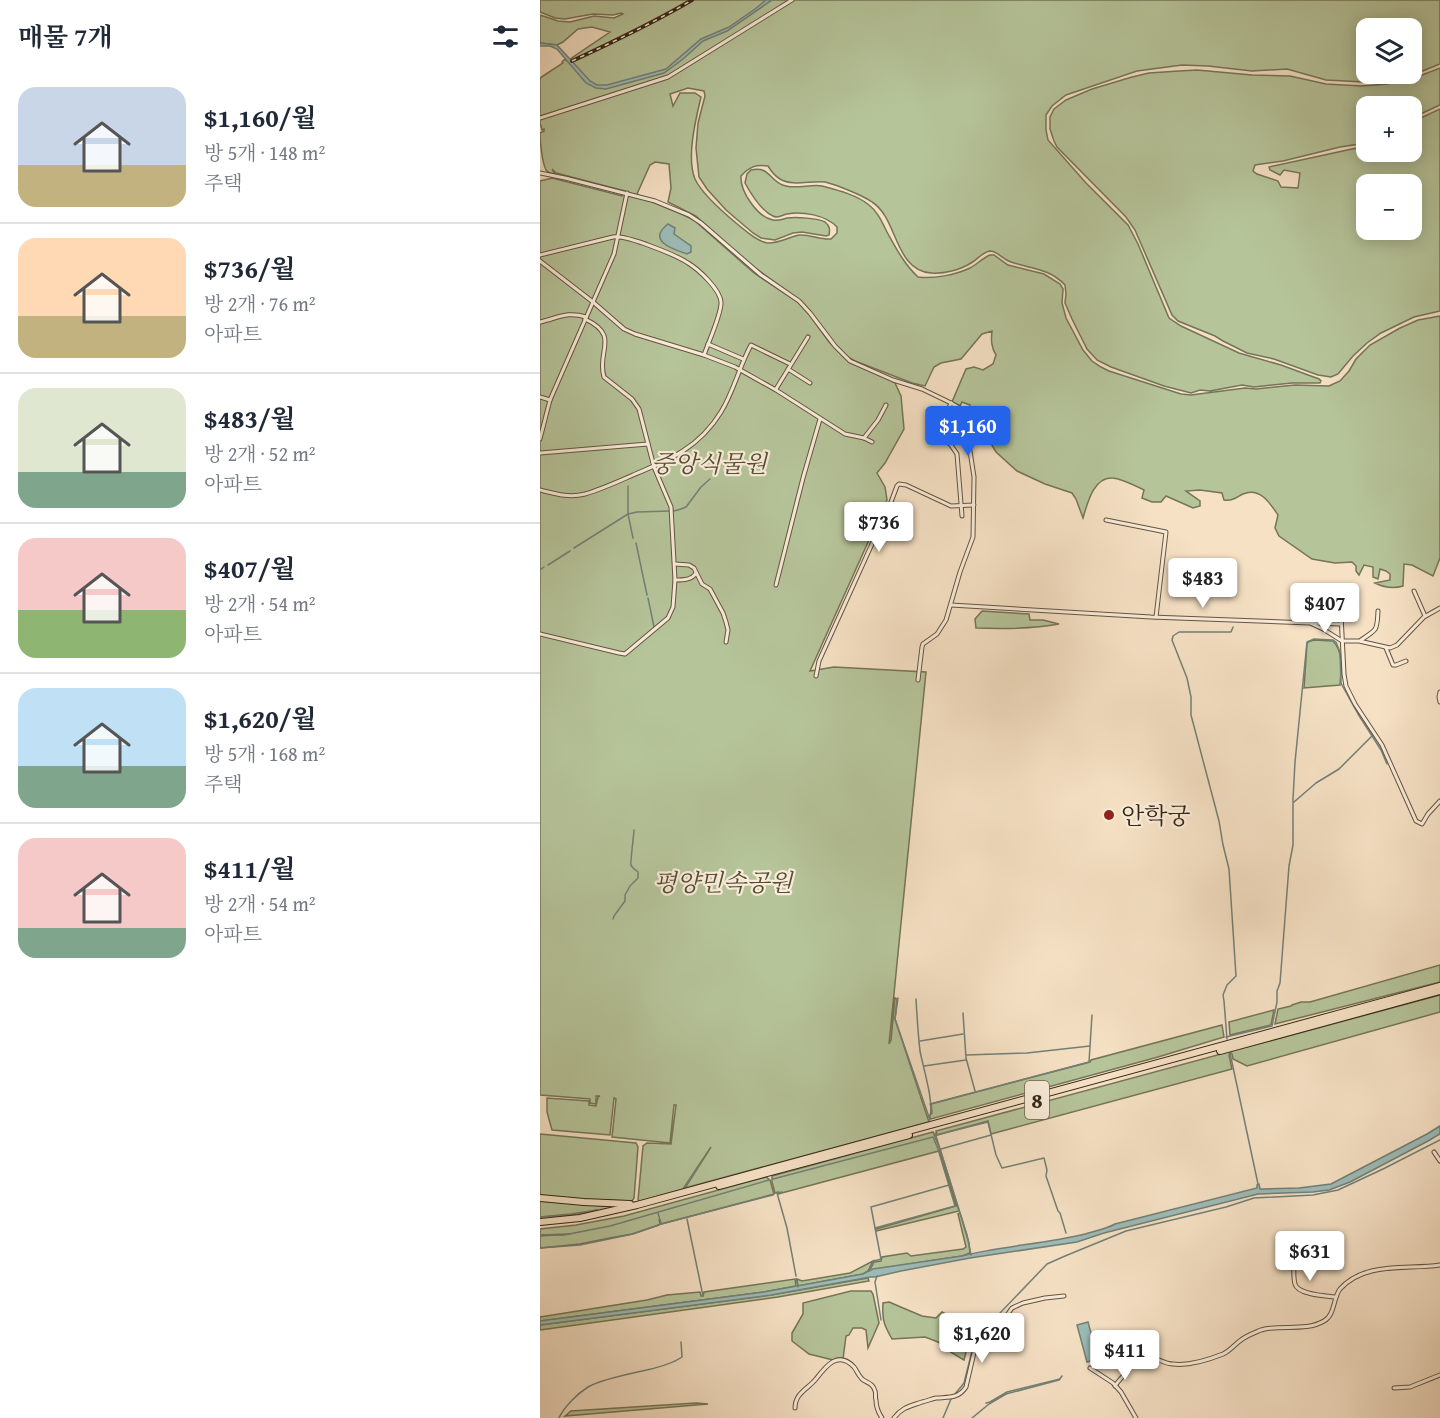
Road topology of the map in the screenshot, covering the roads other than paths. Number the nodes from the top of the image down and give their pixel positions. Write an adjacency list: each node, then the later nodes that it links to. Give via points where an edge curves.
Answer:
1 (792, 0): 2 (street, via 668,77)
2 (540, 118)
3 (540, 173): 4 (street)
4 (627, 194): 5 (street); 22 (street, via 683,212 701,223 761,275 799,301 850,362)
5 (618, 236): 6 (street); 8 (street); 12 (street, via 687,262 711,283 721,303)
6 (540, 255)
7 (540, 261): 8 (street)
8 (593, 302): 9 (street); 13 (street, via 630,332)
9 (586, 318): 10 (street, via 568,314); 21 (street); 28 (street, via 599,326 604,336 604,377 636,404)
10 (540, 322)
11 (808, 337): 15 (street)
12 (708, 344): 13 (street); 14 (street)
13 (704, 355): 16 (street)
14 (743, 359): 15 (street, via 751,345); 16 (street)
15 (790, 364): 17 (street)
16 (740, 369): 19 (street); 30 (street, via 712,425 686,450)
17 (788, 369): 18 (street); 19 (street)
18 (810, 383)
19 (776, 390): 24 (street)
20 (540, 397): 21 (street)
21 (550, 400): 26 (street)
22 (951, 403): 32 (street, via 965,416); 33 (street, via 938,434 957,454)
23 (886, 405): 25 (street)
24 (820, 418): 25 (street, via 845,434); 39 (street)
25 (864, 438): 27 (street)
26 (540, 439)
27 (872, 442)
28 (648, 444): 29 (street); 30 (street)
29 (540, 453)
30 (654, 467): 31 (street, via 574,496); 36 (street, via 671,507)
31 (540, 490)
32 (974, 505): 33 (street); 42 (street, via 973,537)
33 (961, 506): 34 (street); 55 (street, via 951,506 906,485 897,486 819,661)
34 (962, 516)
35 (1106, 520): 46 (street, via 1166,532)
36 (675, 564): 37 (street, via 689,565); 38 (street)
37 (696, 573): 38 (street, via 691,578); 52 (street, via 723,614 728,630)
38 (675, 580): 49 (street, via 670,615 627,653)
39 (776, 585)
40 (1309, 588): 48 (street, via 1338,592)
41 (1414, 591): 45 (street)
42 (951, 605): 46 (street); 56 (street, via 941,629 922,647)
43 (1440, 608): 45 (street)
44 (1378, 611): 50 (street, via 1377,627)
45 (1425, 616): 53 (street, via 1397,645)
46 (1156, 617): 47 (street)
47 (1310, 623): 48 (street); 51 (street)
48 (1341, 624): 51 (street)
49 (540, 634)
50 (1359, 640): 51 (street); 53 (street)
51 (1341, 641): 59 (street, via 1346,686 1382,745 1416,821 1422,824)
52 (726, 642)
53 (1386, 648): 54 (street, via 1393,665)
54 (1406, 661)
55 (816, 676)
56 (918, 680)
57 (1440, 692): 58 (street)
58 (1440, 702)
59 (1440, 801)
60 (1440, 986): 65 (highway, 8)
61 (1440, 991): 66 (highway, 8, via 650,1205 584,1221)
62 (1434, 1152): 63 (street)
63 (1440, 1161)
64 (540, 1198): 65 (highway)
65 (637, 1204): 66 (highway, 8)
66 (540, 1223)
67 (1294, 1259): 70 (street, via 1297,1289)
68 (1440, 1265): 70 (street, via 1368,1272 1352,1279)
69 (1064, 1296): 77 (street, via 1012,1308 976,1344 962,1393 907,1407)
70 (1336, 1297): 73 (street, via 1327,1320 1308,1327 1261,1331 1242,1339 1224,1354 1196,1362 1173,1364 1142,1356)
71 (1090, 1368): 73 (street)
72 (1440, 1375): 74 (street, via 1410,1387)
73 (1115, 1386): 78 (street)
74 (1394, 1388)
75 (795, 1408): 76 (street, via 798,1396 826,1366 843,1360 874,1387)
76 (882, 1418)
77 (894, 1418)
78 (1136, 1418)

